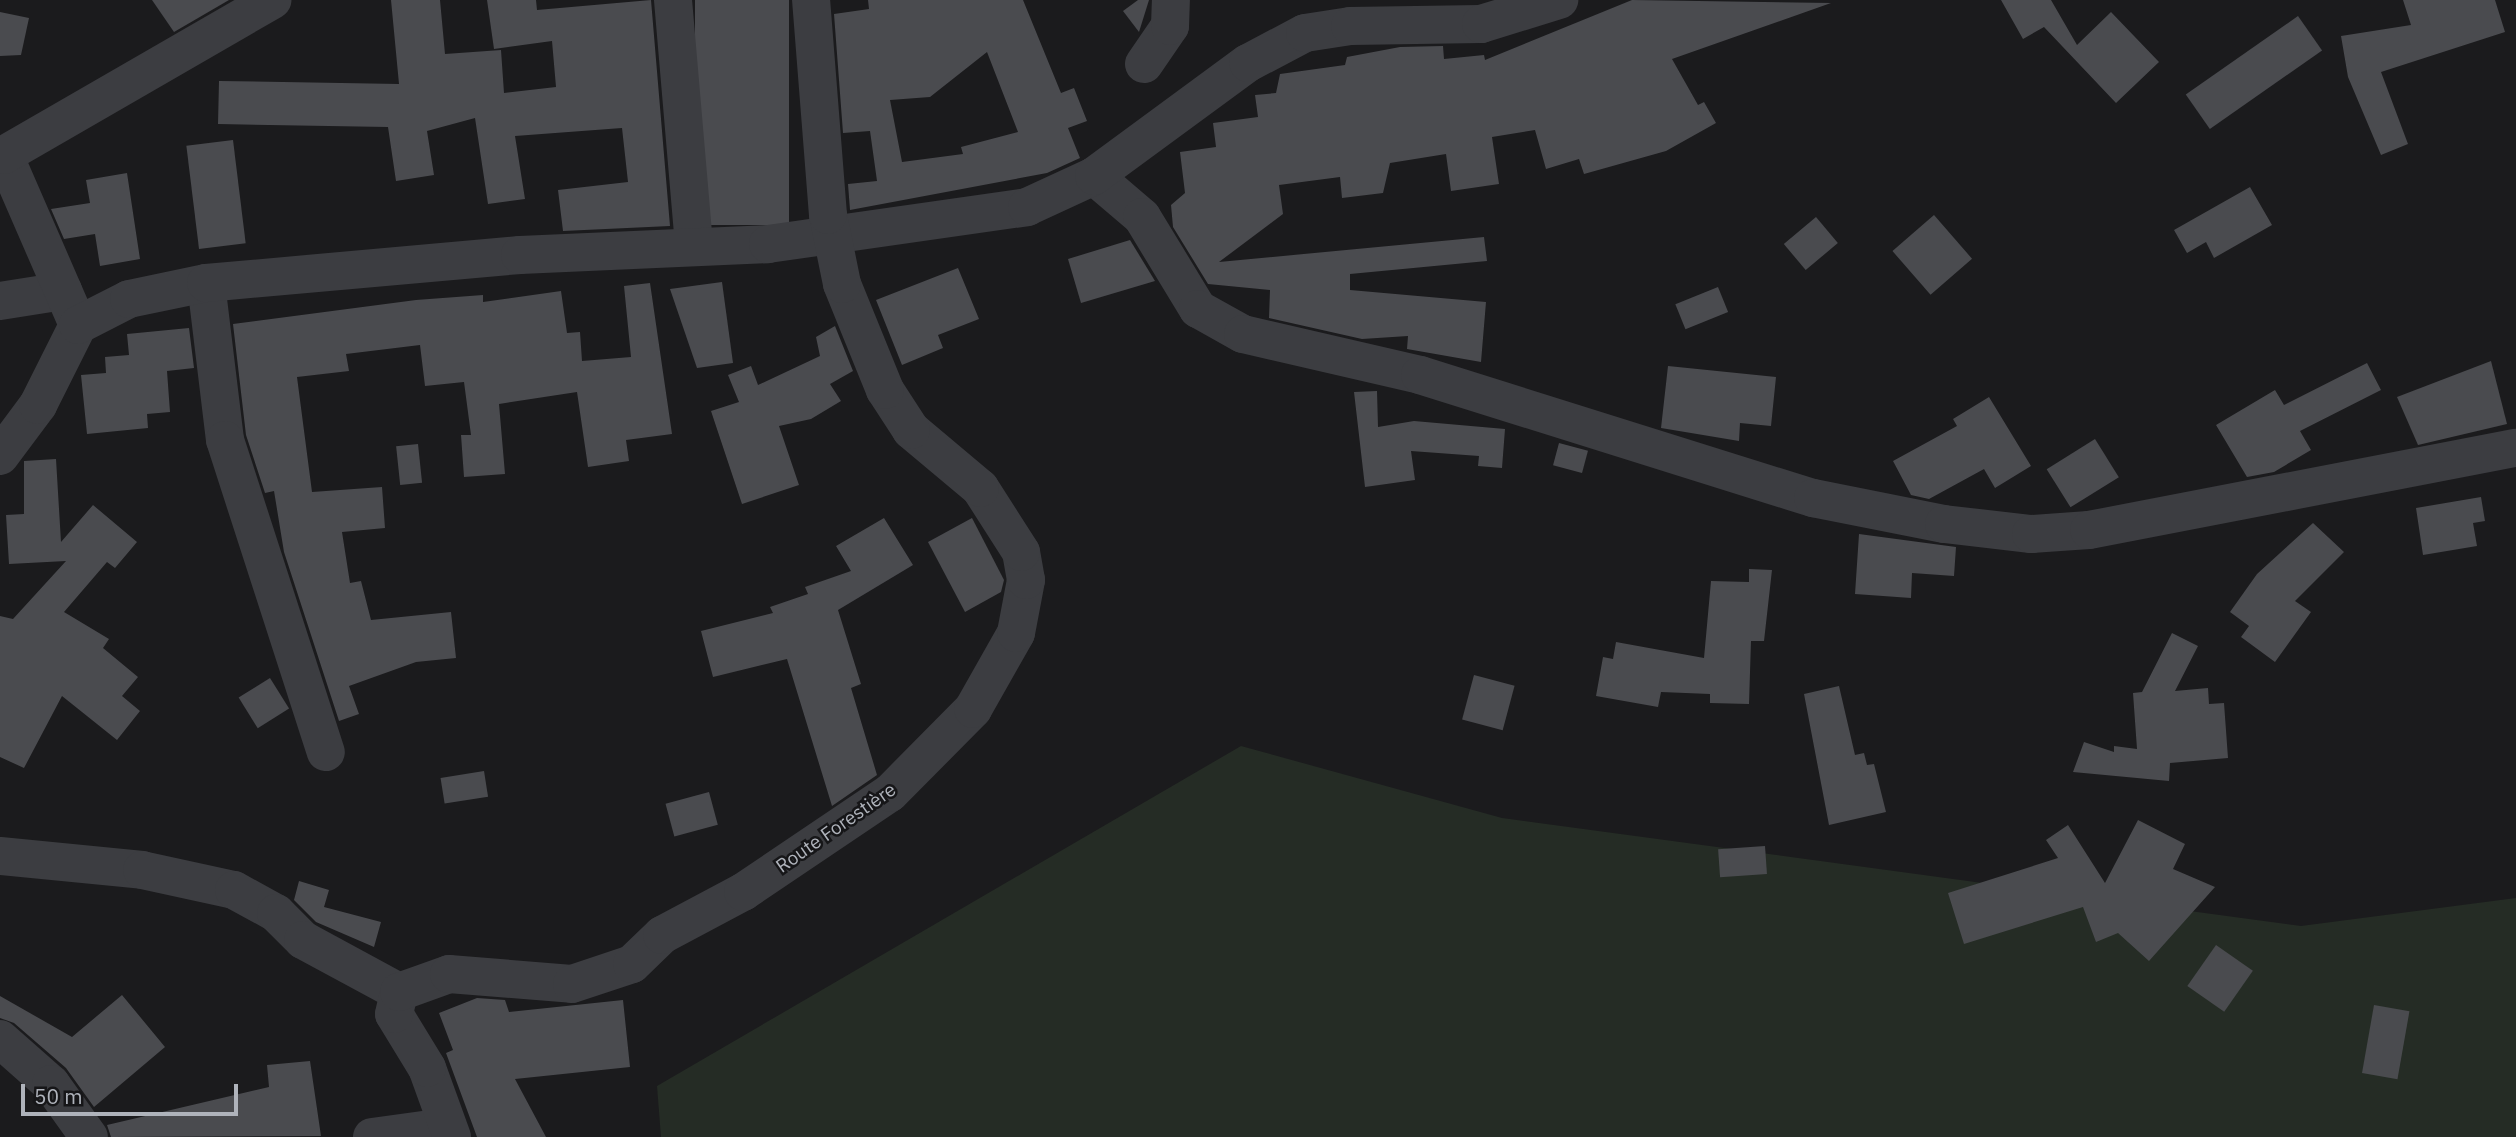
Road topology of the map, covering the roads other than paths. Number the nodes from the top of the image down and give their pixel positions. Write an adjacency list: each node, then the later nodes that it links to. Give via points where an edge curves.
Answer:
1 (273, 0): 13 (street, via 4,155)
2 (673, 0): 10 (street)
3 (811, 0): 9 (street, Route Forestière)
4 (1171, 0): 7 (street, via 1170,26)
5 (1559, 0): 6 (street, via 1481,24)
6 (1363, 13): 8 (street, via 1305,33 1248,63)
7 (1144, 64)
8 (1094, 176): 9 (street, via 1027,207); 14 (street, via 1142,217 1198,309 1243,334 1420,375 1813,498 1944,524 2031,534 2089,530)
9 (835, 236): 10 (street); 18 (street, Route Forestière, via 842,284 885,390 911,430 980,488 1021,552 1024,608 998,671 942,744 890,793 743,892 662,935 632,964 572,984 449,974)
10 (694, 245): 11 (street)
11 (206, 283): 13 (street); 16 (street, via 225,440)
12 (0, 301): 13 (street)
13 (71, 308): 15 (street, via 38,405)
14 (2516, 448)
15 (0, 456)
16 (326, 752)
17 (0, 856): 18 (street, via 142,870 234,890 276,913 303,940)
18 (400, 992): 20 (street, via 394,1014 428,1068)
19 (0, 1039): 21 (street, via 51,1084)
20 (449, 1132): 22 (street)
21 (89, 1137)
22 (372, 1137)

